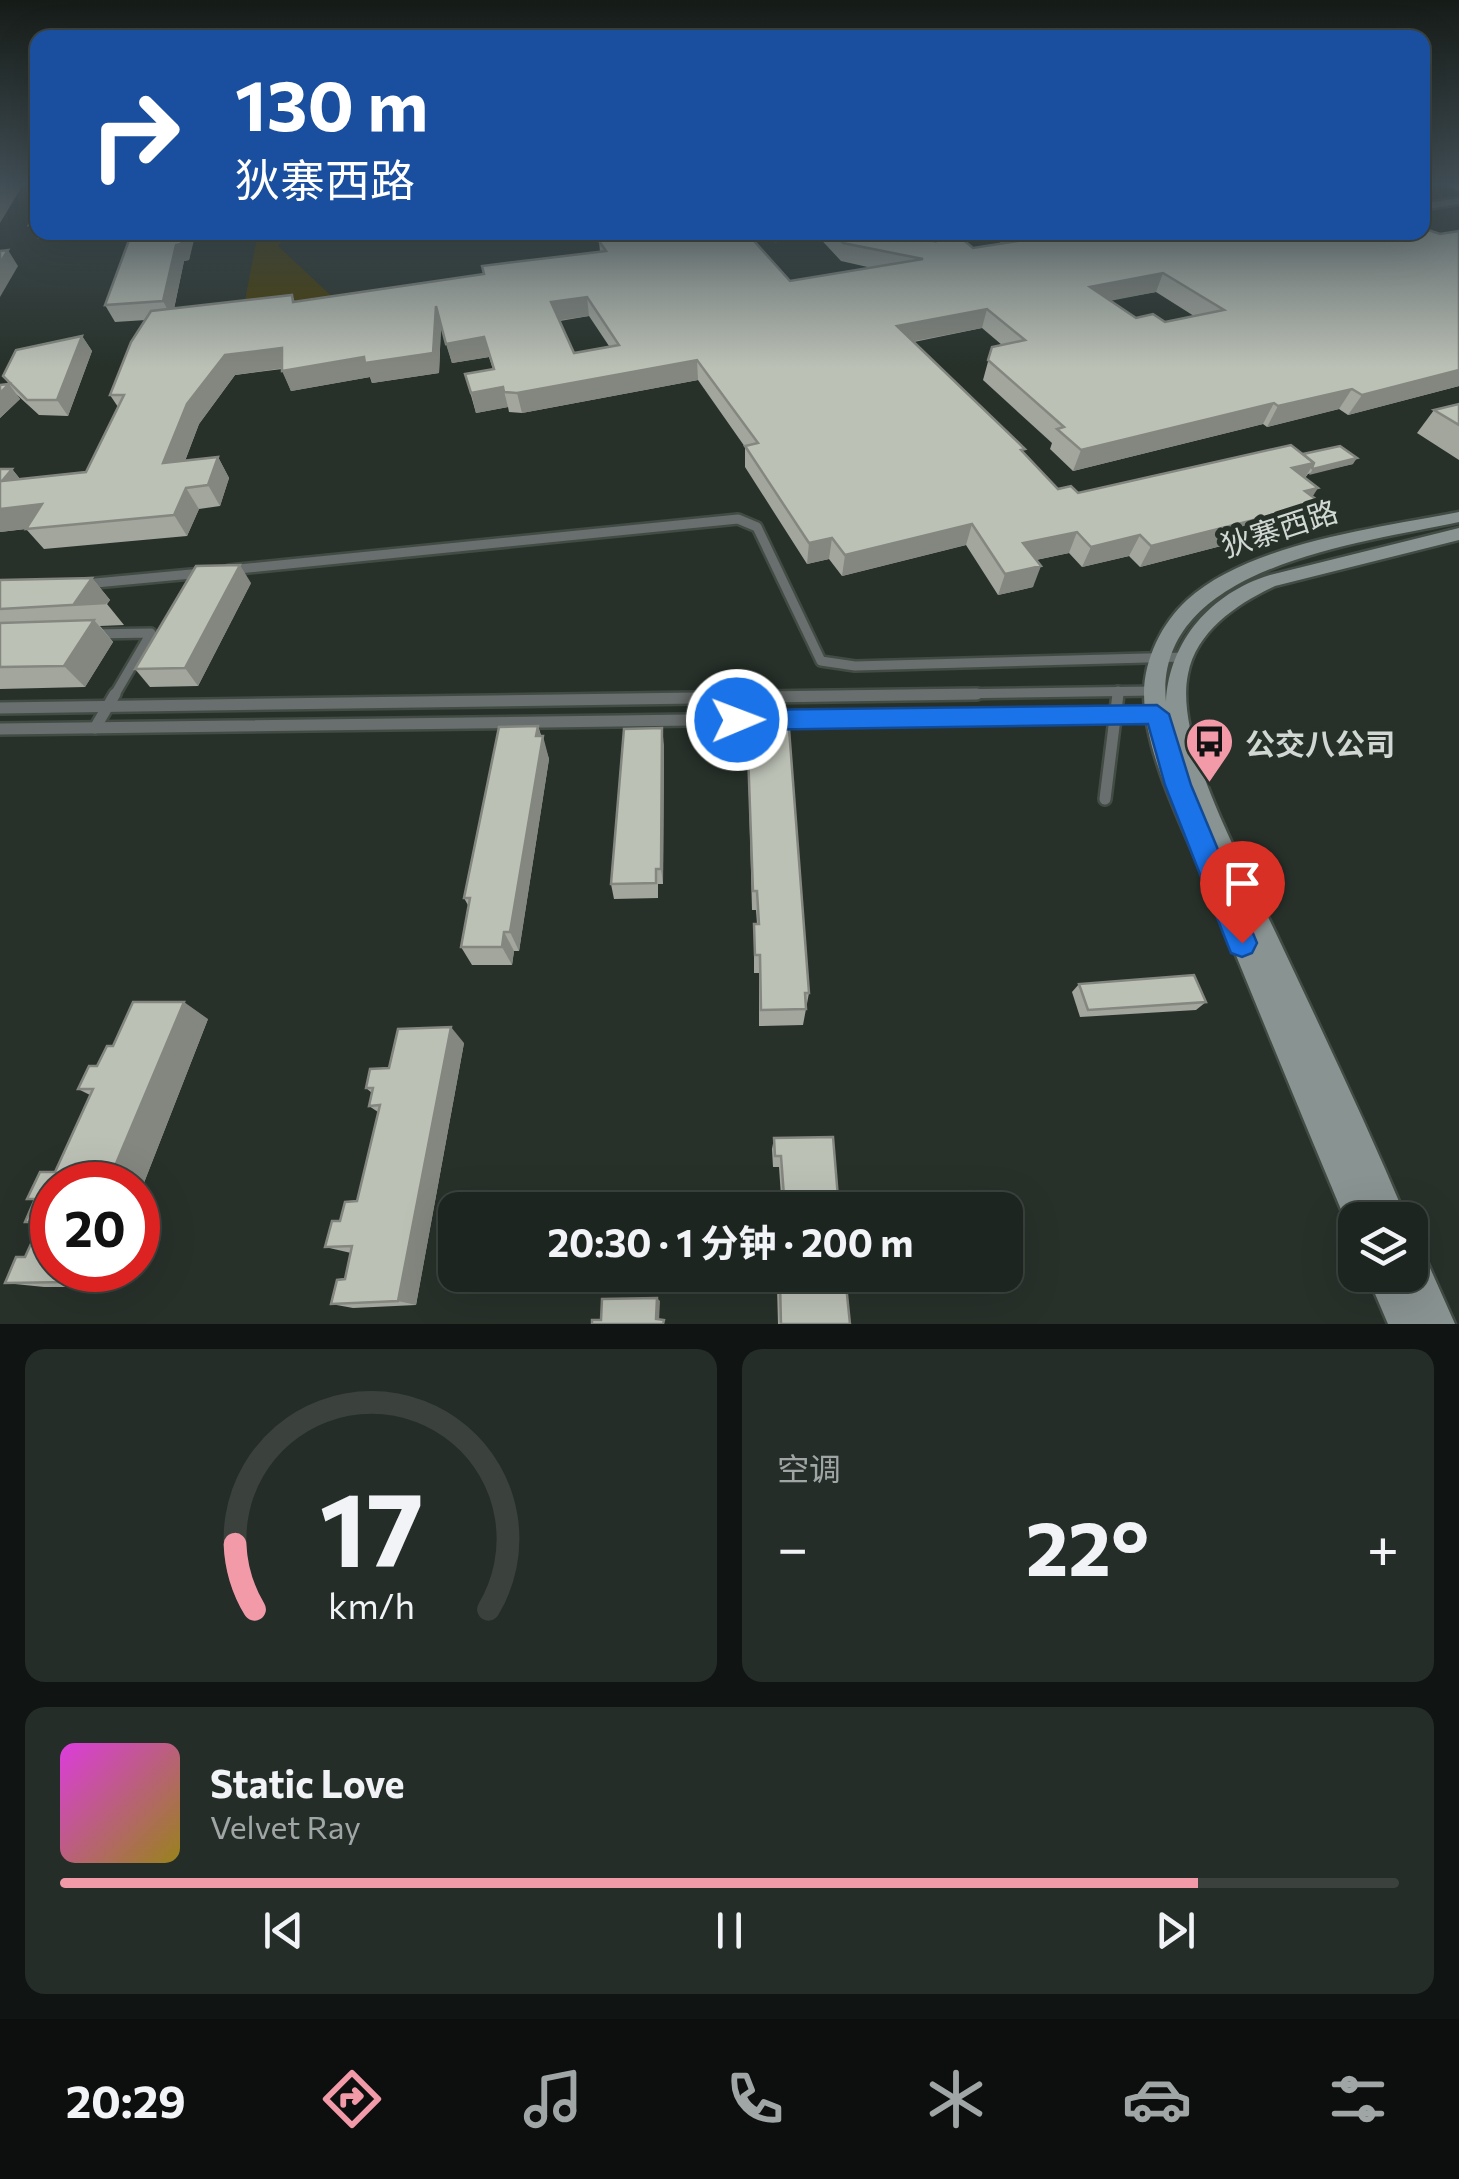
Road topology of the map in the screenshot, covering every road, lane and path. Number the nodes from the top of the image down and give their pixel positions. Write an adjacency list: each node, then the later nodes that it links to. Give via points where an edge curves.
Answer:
1 (1459, 517): 5 (main road, 狄寨西路, via 1232,578 1181,612)
2 (1459, 534): 5 (main road, 狄寨西路, via 1241,593)
3 (64, 586): 5 (lane, via 738,519 757,527 821,660 854,666)
4 (76, 635): 8 (lane, via 152,633)
5 (1173, 658): 7 (main road, 狄寨西路)
6 (1118, 691): 7 (lane); 8 (lane); 10 (lane)
7 (1167, 702): 10 (lane); 14 (main road, 狄寨西路, via 1161,736 1212,874); 15 (main road, 狄寨西路)
8 (108, 706): 9 (lane); 11 (lane)
9 (0, 708)
10 (1115, 715): 11 (lane); 13 (lane)
11 (95, 728): 12 (lane)
12 (0, 729)
13 (1105, 800)
14 (1353, 1202)
15 (1384, 1202)
16 (1391, 1292): 18 (main road)
17 (1424, 1292): 19 (main road)
18 (1405, 1324)
19 (1438, 1324)

